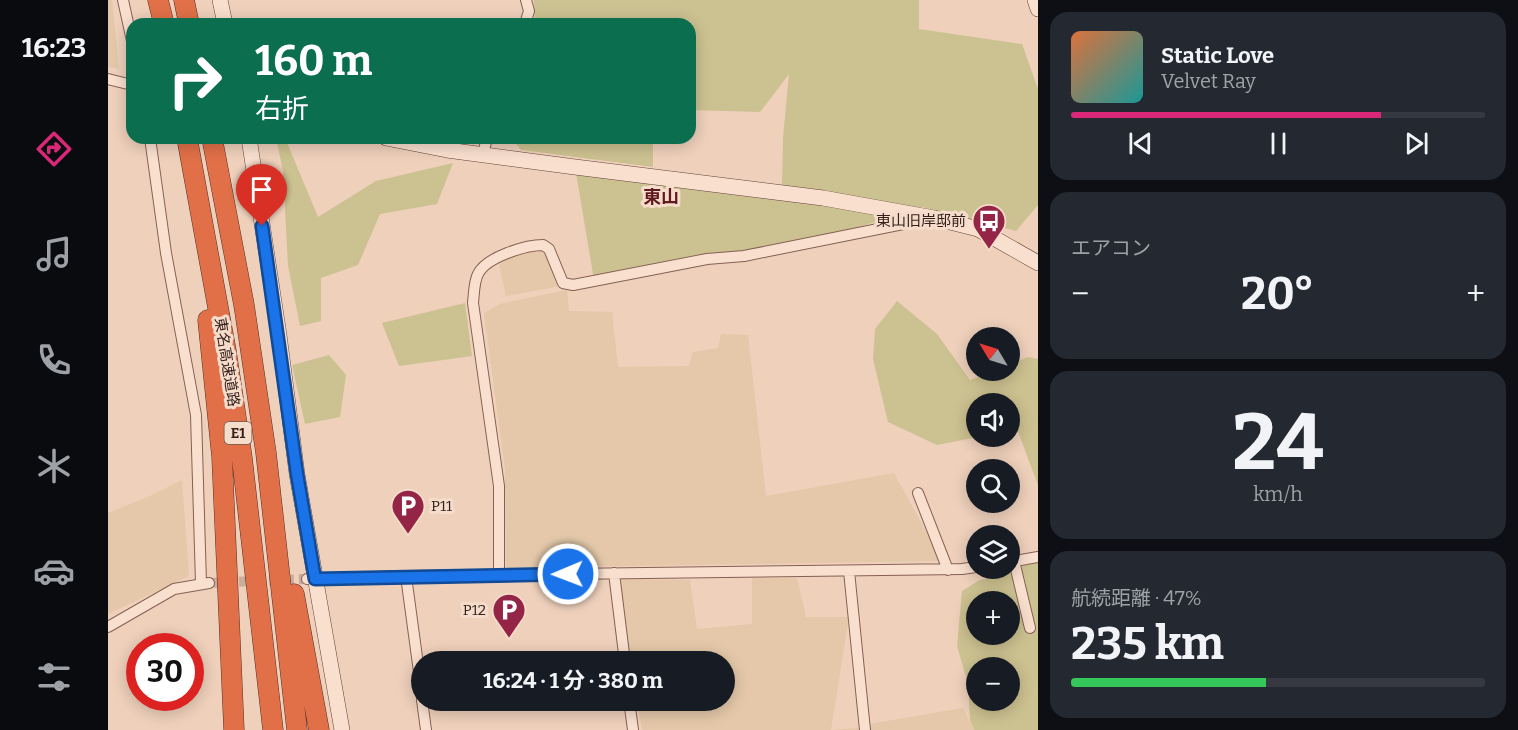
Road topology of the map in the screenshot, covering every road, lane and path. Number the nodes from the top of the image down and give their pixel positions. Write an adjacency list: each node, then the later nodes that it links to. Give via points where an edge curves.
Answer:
1 (123, 0): 8 (street)
2 (158, 0): 9 (highway)
3 (183, 0): 10 (highway)
4 (220, 0): 11 (street)
5 (526, 0): 12 (street)
6 (1035, 0): 7 (street)
7 (1038, 9)
8 (127, 18)
9 (162, 18)
10 (188, 18)
11 (224, 18)
12 (527, 18)
13 (108, 79): 14 (street)
14 (126, 84)
15 (151, 144): 37 (street, via 196,415 205,583 174,589)
16 (188, 144): 22 (highway, 東名高速道路 / E1)
17 (213, 144): 25 (highway, 東名高速道路 / E1, via 244,305)
18 (250, 144): 35 (street)
19 (416, 144): 21 (street)
20 (486, 144): 21 (street)
21 (483, 154): 23 (street, via 823,198)
22 (194, 172): 43 (highway, via 222,457); 44 (highway, 東名高速道路 / E1, via 242,458)
23 (934, 218): 24 (street, via 978,229); 33 (street, via 573,285 563,283 549,249 543,245 512,251 485,266 478,273 473,303 499,486)
24 (1038, 263)
25 (266, 453): 45 (highway, 東名高速道路 / E1); 46 (highway)
26 (918, 493): 30 (street)
27 (1038, 557): 28 (street)
28 (1020, 560)
29 (966, 568): 30 (street)
30 (948, 570): 31 (street)
31 (849, 571): 32 (street); 50 (street)
32 (614, 573): 33 (street); 40 (street)
33 (499, 575): 34 (street)
34 (406, 576): 35 (street); 39 (street)
35 (311, 579): 47 (street)
36 (1017, 579): 38 (street)
37 (108, 627)
38 (1030, 628)
39 (416, 651)
40 (624, 651)
41 (423, 711): 48 (street)
42 (630, 711): 49 (street)
43 (234, 730)
44 (273, 730)
45 (297, 730)
46 (320, 730)
47 (342, 730)
48 (426, 730)
49 (633, 730)
50 (865, 730)

